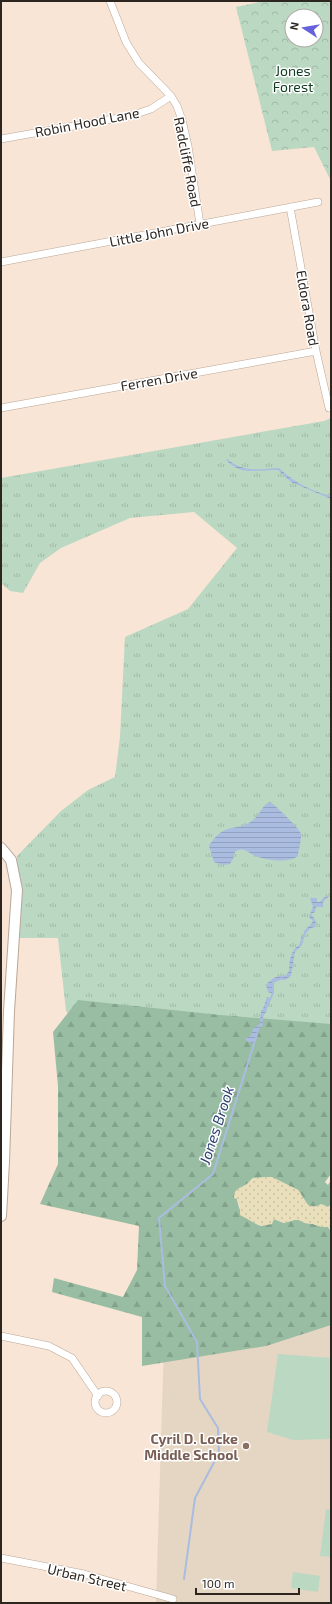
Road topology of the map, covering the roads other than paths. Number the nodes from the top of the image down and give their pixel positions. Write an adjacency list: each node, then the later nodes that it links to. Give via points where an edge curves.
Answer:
1 (110, 1): 2 (street, Radcliffe Road, via 126,42 139,62)
2 (171, 96): 3 (street, Robin Hood Lane, via 151,109 130,116); 6 (street, Radcliffe Road, via 182,120 188,146)
3 (1, 139)
4 (318, 202): 5 (street, Little John Drive)
5 (290, 207): 6 (street, Little John Drive); 8 (street, Eldora Road)
6 (200, 224): 7 (street, Little John Drive)
7 (1, 262)
8 (316, 351): 9 (street, Ferren Drive); 10 (street, Eldora Road)
9 (1, 408)
10 (329, 408)
11 (1, 848): 12 (street, via 11,860 17,890)
12 (5, 1011): 13 (street)
13 (3, 1120): 14 (street)
14 (1, 1216)
15 (1, 1336): 16 (street, via 49,1346 72,1358)
16 (98, 1396)
17 (1, 1558): 18 (street, Urban Street, via 84,1574)
18 (173, 1599)

